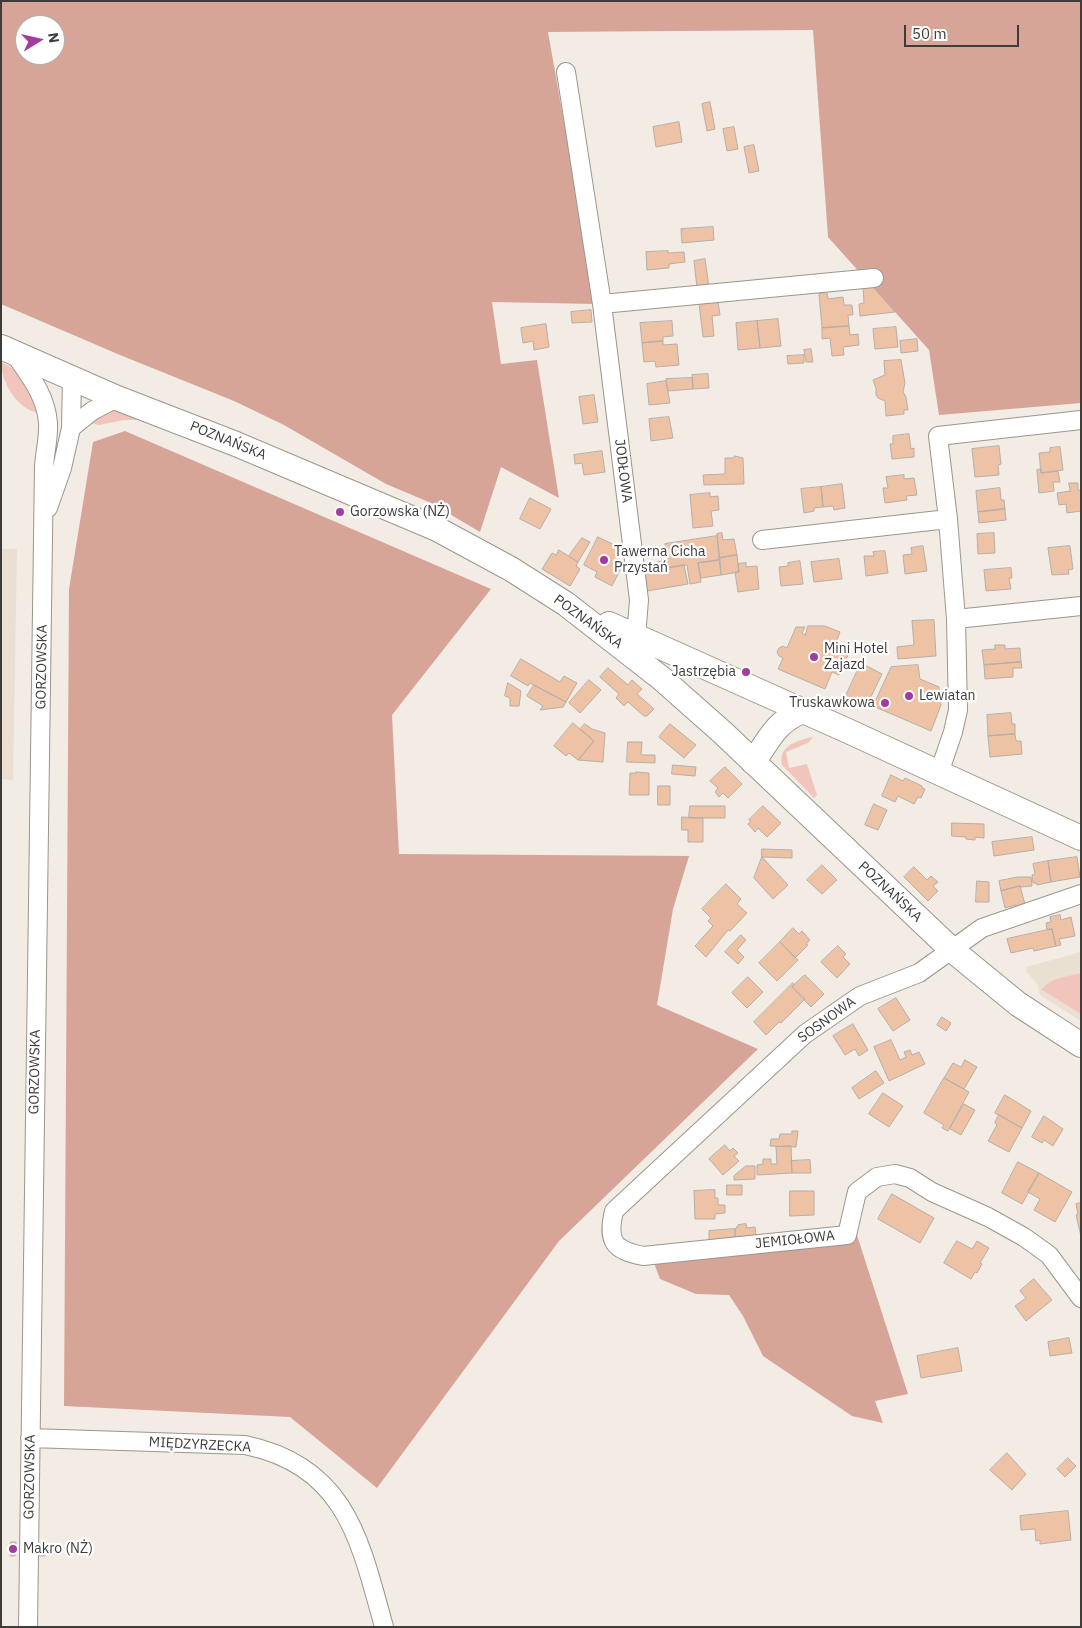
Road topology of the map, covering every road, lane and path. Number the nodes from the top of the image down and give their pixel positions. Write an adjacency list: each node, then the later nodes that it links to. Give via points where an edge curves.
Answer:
1 (566, 72): 3 (street, JODŁOWA)
2 (874, 278): 3 (street)
3 (602, 304): 16 (street, JODŁOWA, via 640,600)
4 (7, 350): 5 (street, POZNAŃSKA); 8 (street, GORZOWSKA, via 32,378 43,397)
5 (72, 379): 6 (street, POZNAŃSKA); 8 (street, GORZOWSKA); 9 (street, GORZOWSKA)
6 (117, 398): 9 (street, via 92,411); 13 (street, POZNAŃSKA, via 236,444 437,529 504,565)
7 (1081, 420): 11 (street, via 938,436)
8 (48, 423): 10 (street, GORZOWSKA)
9 (71, 428): 10 (street, GORZOWSKA, via 62,468)
10 (44, 518): 26 (street, GORZOWSKA)
11 (948, 519): 12 (street); 15 (street)
12 (762, 540)
13 (566, 604): 16 (street); 18 (street, POZNAŃSKA, via 661,678)
14 (1081, 606): 15 (street)
15 (956, 619): 19 (street, via 958,710)
16 (636, 637): 17 (street)
17 (803, 711): 18 (street, via 784,720); 19 (street)
18 (753, 762): 22 (street, POZNAŃSKA)
19 (940, 773): 20 (street)
20 (1081, 838)
21 (1081, 894): 22 (street, SOSNOWA, via 982,928)
22 (952, 950): 23 (street, POZNAŃSKA, via 1018,1004); 24 (street, SOSNOWA, via 919,973 860,996 805,1034)
23 (1081, 1045)
24 (614, 1211): 25 (street, JEMIOŁOWA, via 610,1229 614,1242 625,1252 644,1256 846,1235 857,1192 878,1177 895,1174 910,1178 1024,1237 1049,1255)
25 (1081, 1298)
26 (30, 1438): 27 (street, GORZOWSKA); 28 (street, MIĘDZYRZECKA, via 245,1445 285,1457 320,1481 346,1513)
27 (28, 1627)
28 (384, 1627)

